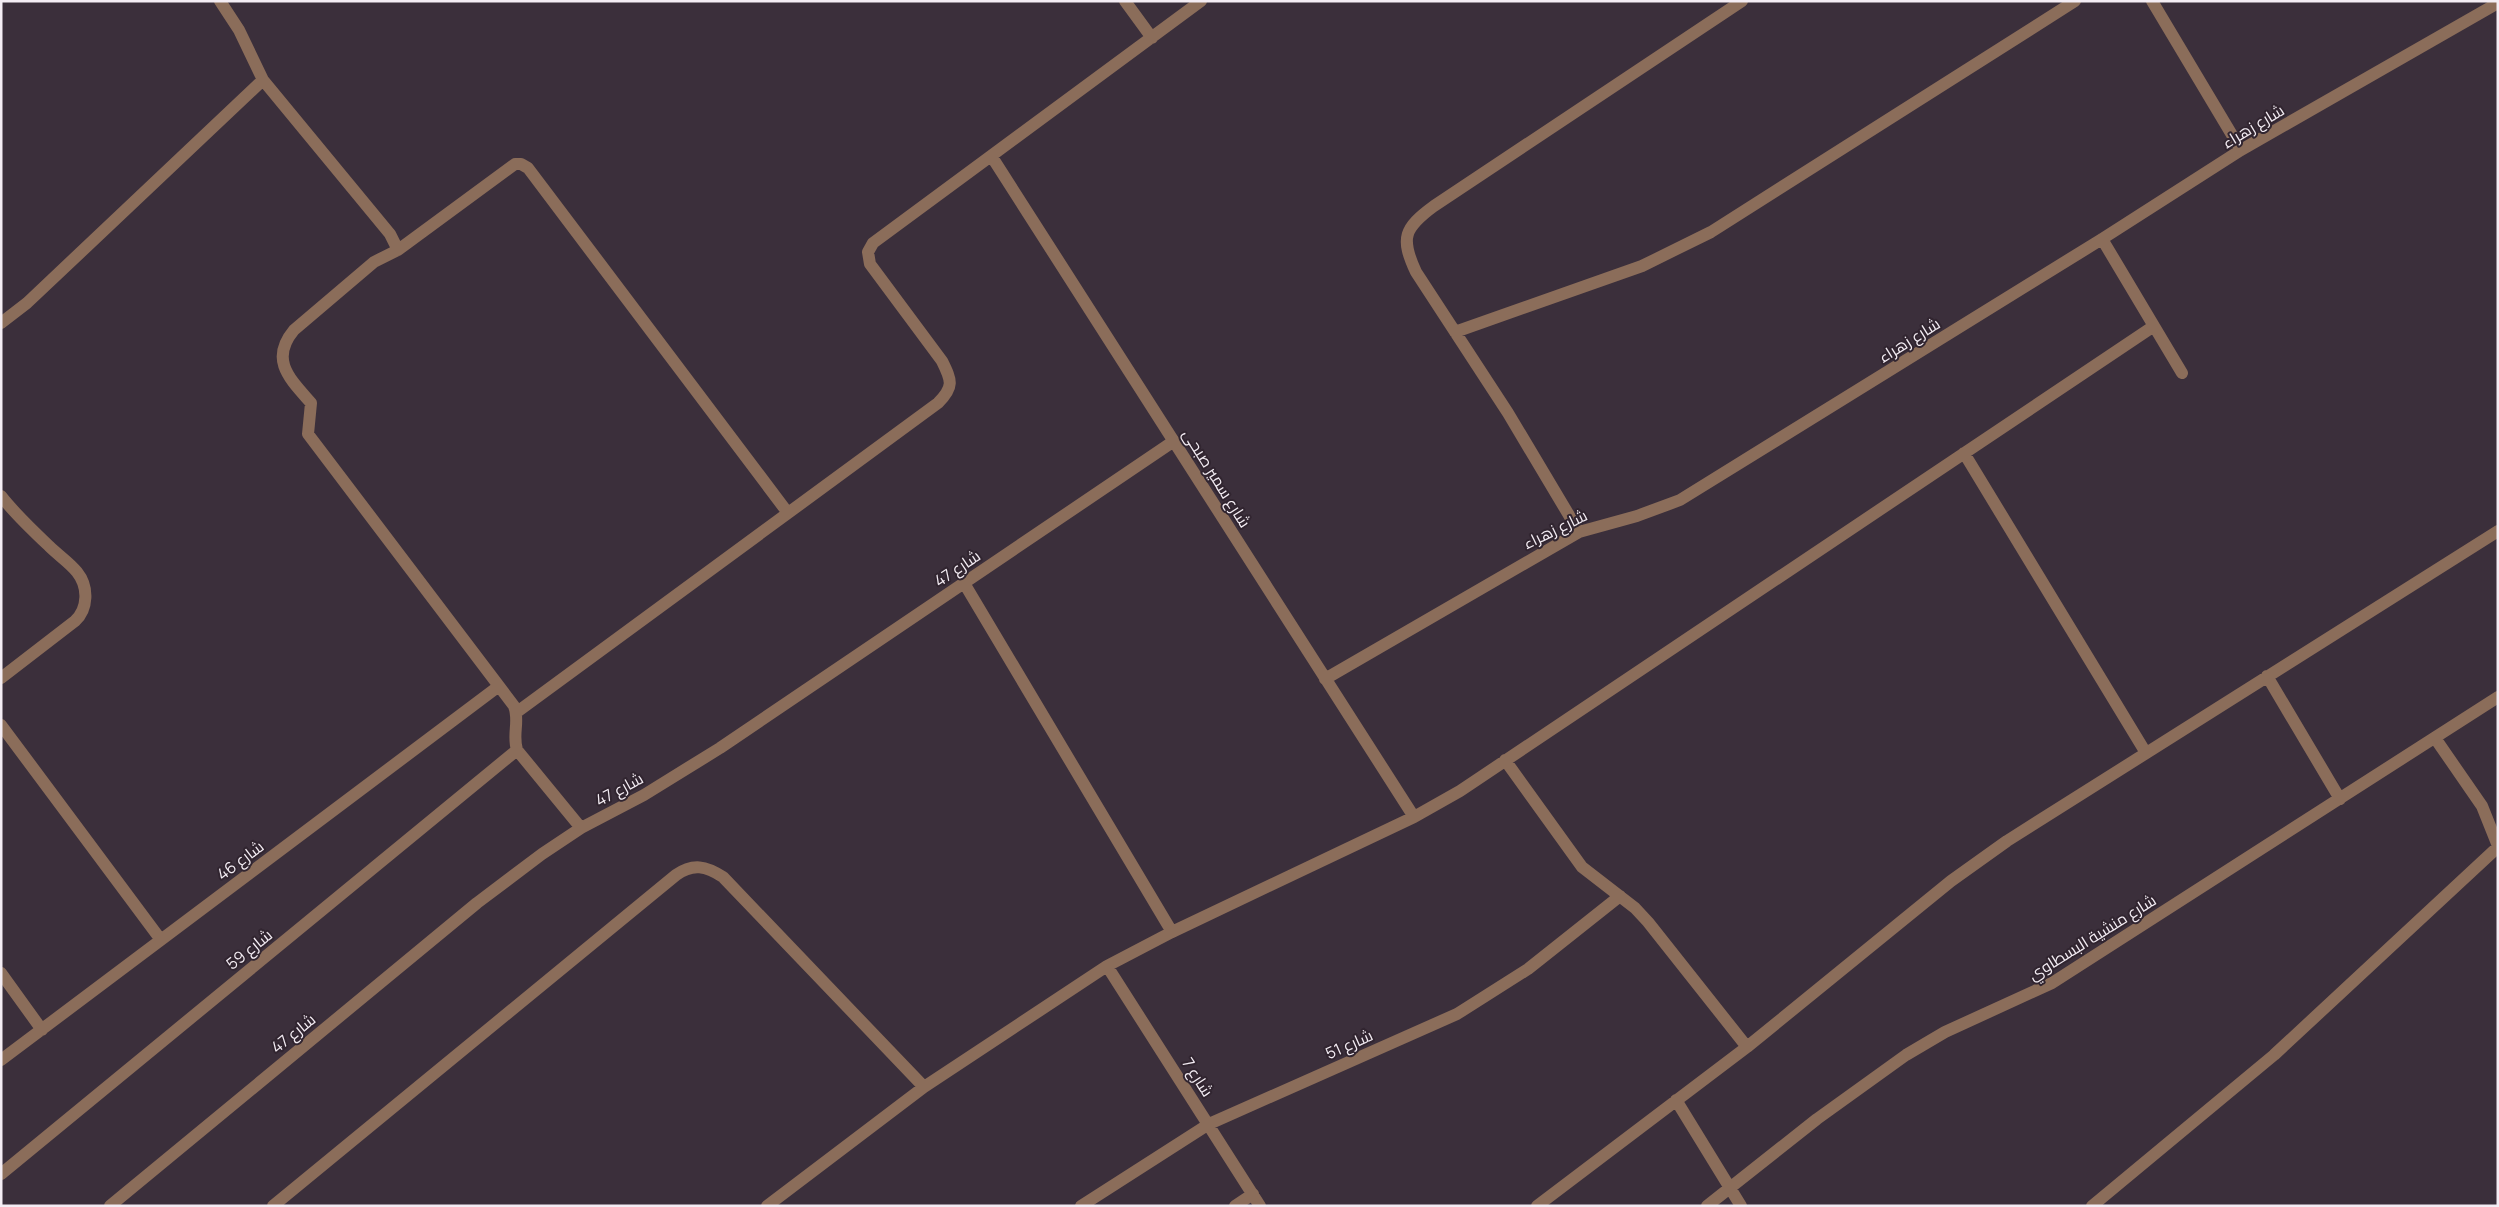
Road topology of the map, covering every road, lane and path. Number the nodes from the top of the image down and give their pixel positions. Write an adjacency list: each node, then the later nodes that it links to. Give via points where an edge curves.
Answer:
1 (220, 1): 9 (street, via 239,30)
2 (1125, 1): 8 (street)
3 (1201, 1): 8 (street)
4 (1742, 1): 16 (street, via 1416,219 1406,233 1406,251)
5 (2074, 1): 16 (street, via 1711,232 1642,266)
6 (2152, 1): 10 (street)
7 (2498, 3): 10 (street, شارع زهراء)
8 (1152, 38): 11 (street)
9 (263, 80): 13 (street, via 390,234); 14 (street, via 27,303)
10 (2241, 150): 12 (street, شارع زهراء)
11 (992, 157): 18 (street, شارع سمير صبحى); 21 (street, via 872,243 868,252 870,264 942,361 951,386 946,395)
12 (2102, 239): 15 (street); 23 (street, شارع زهراء, via 1680,500 1644,514)
13 (398, 250): 21 (street, via 515,164 528,168); 28 (street, via 374,262 294,330 285,340 281,352 284,370 310,403 308,434)
14 (1, 323)
15 (2154, 326): 17 (street); 19 (street)
16 (1455, 332): 23 (street, via 1508,413)
17 (2182, 373)
18 (1174, 441): 24 (street, شارع 47); 27 (street, شارع سمير صبحى)
19 (1964, 453): 34 (street); 35 (street)
20 (1, 496): 26 (street, via 78,573 85,591 85,604 83,614)
21 (788, 513): 30 (street)
22 (2498, 531): 25 (street)
23 (1578, 532): 27 (street, شارع زهراء)
24 (964, 583): 38 (street, شارع 47, via 720,748 644,795); 41 (street)
25 (2267, 676): 34 (street); 36 (street)
26 (1, 678)
27 (1326, 679): 37 (street, شارع سمير صبحى)
28 (499, 686): 30 (street); 42 (street, شارع 46)
29 (2498, 697): 32 (street, شارع منشية البسطاوي)
30 (516, 712): 33 (street, via 514,742)
31 (1, 725): 42 (street)
32 (2435, 738): 36 (street, شارع منشية البسطاوي); 39 (street, via 2482,806)
33 (517, 750): 38 (street); 51 (street, شارع 59)
34 (2146, 753): 46 (street, via 1951,880)
35 (1505, 760): 37 (street); 40 (street, via 1582,867)
36 (2340, 799): 52 (street, شارع منشية البسطاوي, via 2052,983 1945,1032 1906,1054)
37 (1414, 817): 41 (street)
38 (581, 828): 54 (street, شارع 47, via 477,903)
39 (2498, 846): 63 (street, via 2274,1055)
40 (1620, 896): 46 (street, via 1648,922); 50 (street, شارع 51, via 1528,969 1457,1014)
41 (1172, 932): 43 (street)
42 (161, 940): 45 (street, شارع 46)
43 (1107, 966): 48 (street); 50 (street, شارع 7)
44 (1, 973): 45 (street)
45 (42, 1030): 47 (street, شارع 46)
46 (1747, 1047): 49 (street)
47 (1, 1060)
48 (924, 1087): 55 (street, via 723,877 698,866 676,875); 56 (street)
49 (1676, 1100): 52 (street); 60 (street)
50 (1209, 1124): 53 (street, شارع 7); 57 (street, شارع 51)
51 (1, 1174)
52 (1730, 1188): 61 (street, شارع منشية البسطاوي); 62 (street)
53 (1253, 1194): 58 (street); 59 (street, شارع 7)
54 (110, 1206)
55 (273, 1206)
56 (767, 1206)
57 (1081, 1206)
58 (1235, 1206)
59 (1260, 1206)
60 (1537, 1206)
61 (1707, 1206)
62 (1741, 1206)
63 (2092, 1206)

